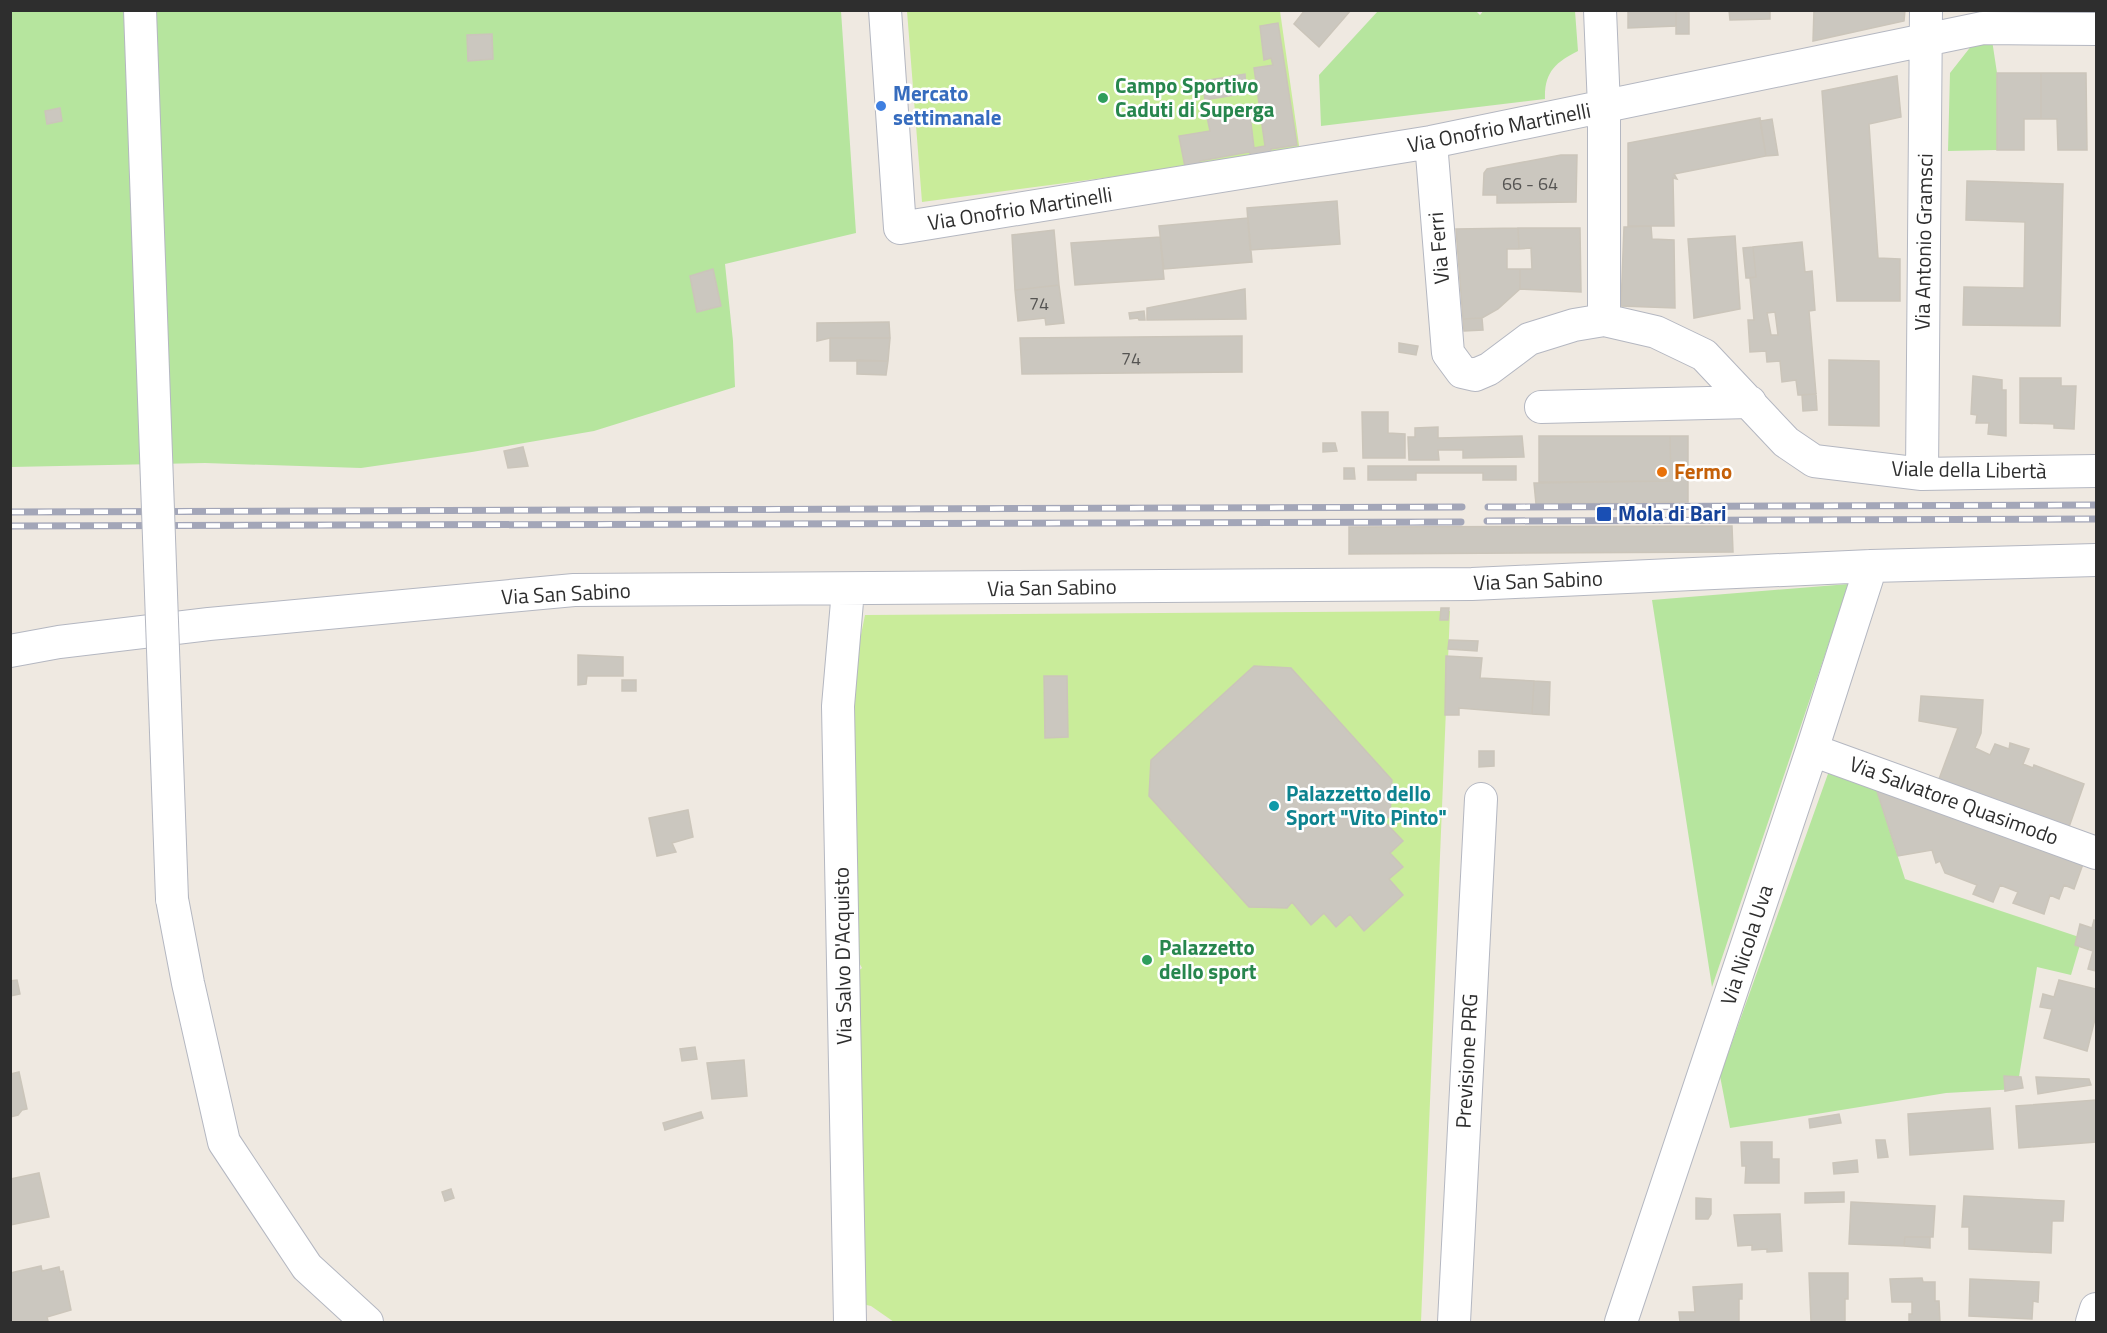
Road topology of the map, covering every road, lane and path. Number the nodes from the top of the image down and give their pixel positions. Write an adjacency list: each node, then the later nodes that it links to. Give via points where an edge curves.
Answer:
1 (140, 10): 22 (street, bridge, via 172,899 224,1142 307,1267)
2 (885, 10): 7 (street, Via Onofrio Martinelli, via 900,228)
3 (1600, 10): 6 (street)
4 (1926, 25): 5 (street, Via Onofrio Martinelli); 6 (street, Via Onofrio Martinelli); 13 (street, Via Antonio Gramsci)
5 (2097, 29)
6 (1604, 107): 7 (street, Via Onofrio Martinelli); 8 (street)
7 (1431, 142): 9 (street, Via Ferri)
8 (1604, 320): 9 (street, Viale della Libertà, via 1529,339 1475,375 1462,372); 10 (street, Viale della Libertà, via 1656,332 1704,355)
9 (1448, 353)
10 (1750, 402): 11 (street); 13 (street, Viale della Libertà, via 1786,442 1814,461)
11 (1542, 407)
12 (2097, 471): 13 (street, Viale della Libertà)
13 (1922, 474)
14 (2097, 561): 15 (street, Via San Sabino)
15 (1871, 566): 16 (street, Via San Sabino, via 1472,584); 18 (street, Via Nicola Uva)
16 (848, 590): 17 (street, Via San Sabino, via 574,590 209,624); 23 (street, Via Salvo D'Acquisto, via 838,706)
17 (10, 651)
18 (1812, 750): 20 (street, Via Salvatore Quasimodo); 25 (street, Via Nicola Uva)
19 (1481, 798): 24 (street, Previsione PRG)
20 (2097, 853)
21 (2097, 1309): 26 (street)
22 (367, 1323)
23 (850, 1323)
24 (1454, 1323)
25 (1621, 1323)
26 (2092, 1323)

